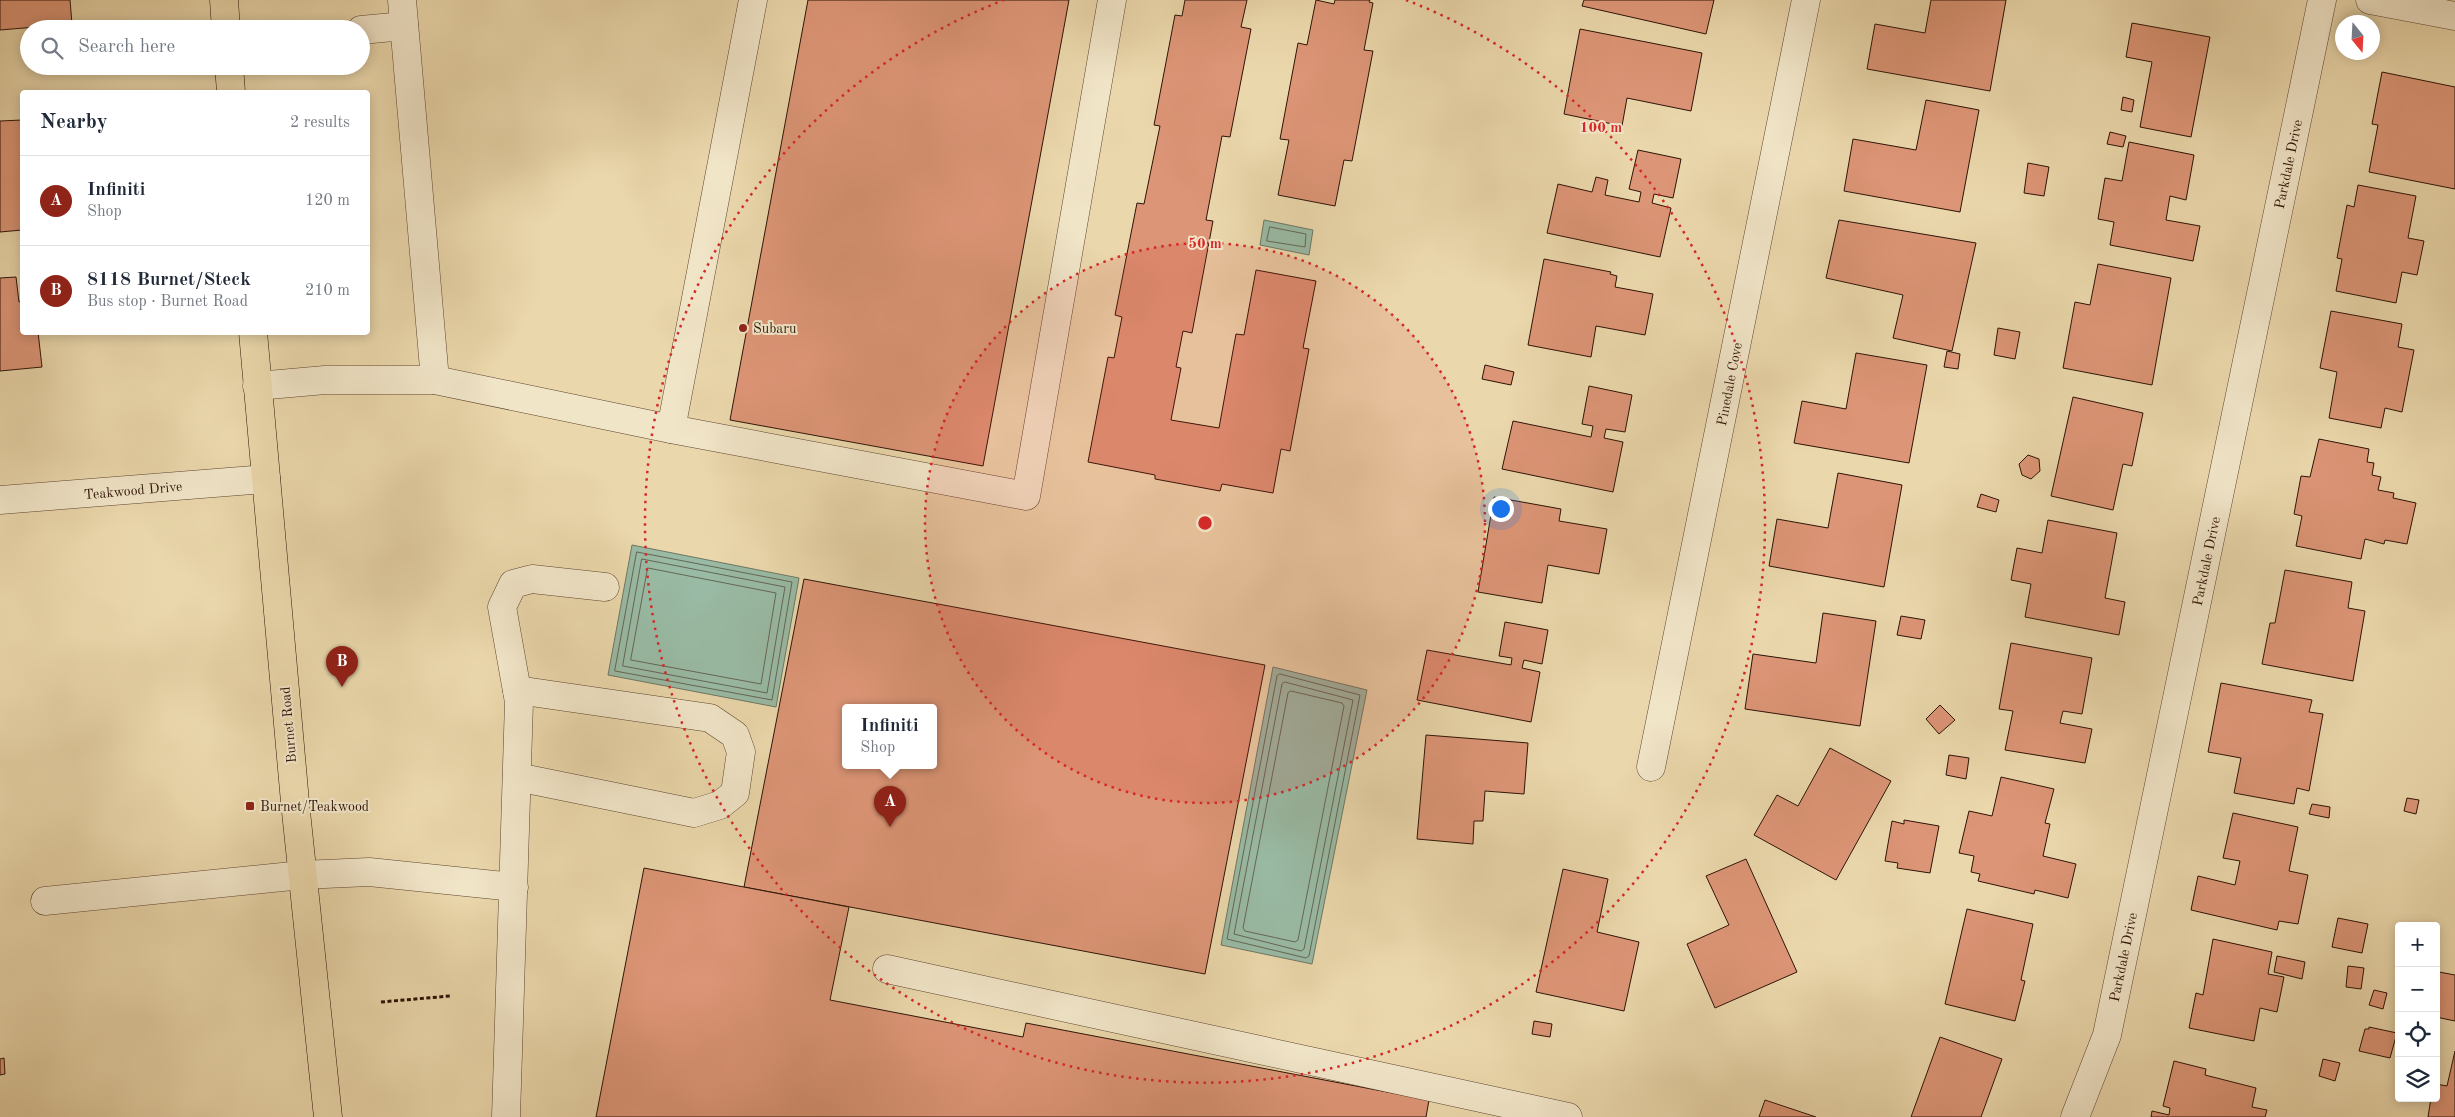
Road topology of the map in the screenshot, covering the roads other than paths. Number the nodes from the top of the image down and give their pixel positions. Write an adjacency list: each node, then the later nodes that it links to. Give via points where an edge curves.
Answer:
1 (224, 0): 9 (main road)
2 (754, 0): 16 (street)
3 (1112, 0): 16 (street, via 1026,496)
4 (1806, 0): 21 (street, Pinedale Cove)
5 (2322, 0): 30 (street, Parkdale Drive, via 2107,1035)
6 (2370, 0): 8 (street)
7 (403, 13): 10 (street); 14 (street)
8 (2455, 16)
9 (225, 20)
10 (370, 26)
11 (230, 75): 12 (main road)
12 (232, 90)
13 (253, 335): 15 (main road, Burnet Road)
14 (436, 380): 15 (street, via 325,380); 16 (street)
15 (257, 386): 17 (main road, Burnet Road)
16 (671, 430)
17 (266, 478): 18 (street, Teakwood Drive); 23 (main road, Burnet Road)
18 (0, 500)
19 (605, 587): 20 (street, via 532,579 513,584 502,607)
20 (517, 690): 22 (street); 22 (street, via 710,718 734,735 741,752 735,793 720,805 694,813)
21 (1651, 767)
22 (517, 777): 24 (street)
23 (302, 874): 24 (street, via 369,872); 25 (street); 27 (main road, Burnet Road)
24 (514, 887): 28 (street)
25 (45, 901)
26 (887, 968): 29 (street)
27 (328, 1117)
28 (506, 1117)
29 (1568, 1117)
30 (2075, 1117)

